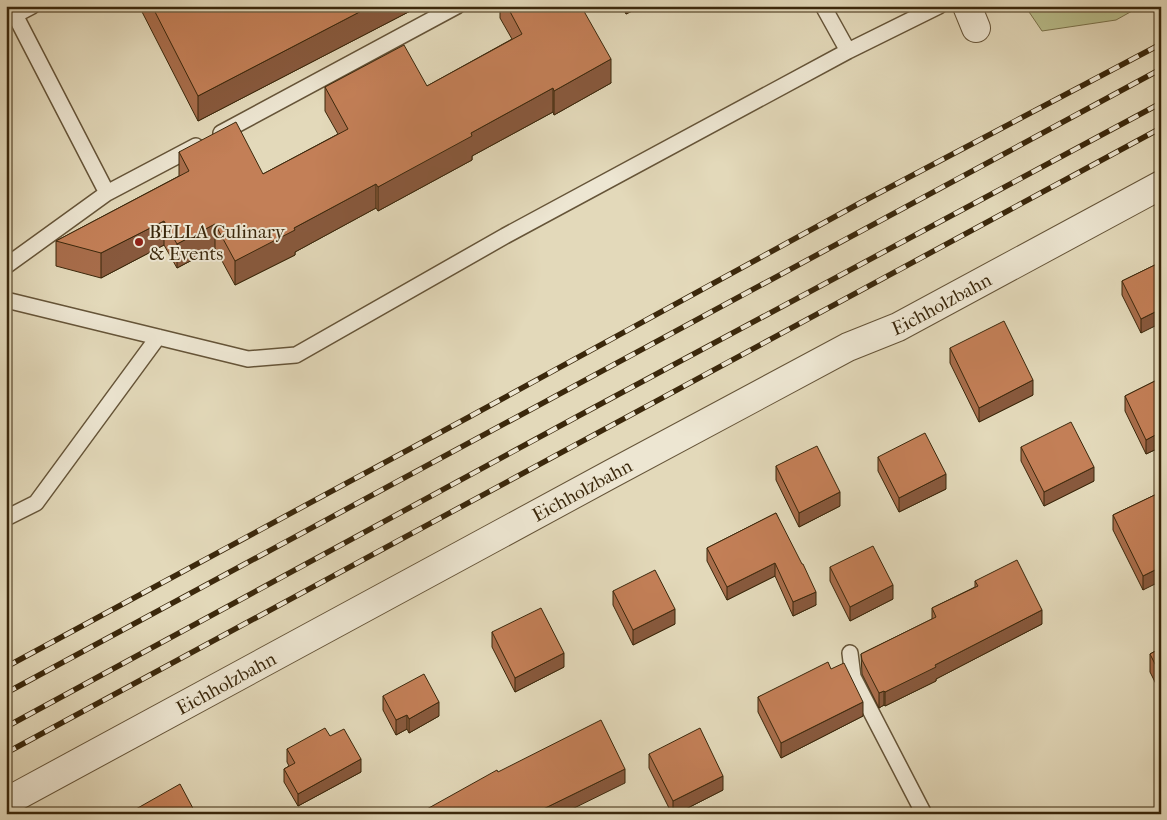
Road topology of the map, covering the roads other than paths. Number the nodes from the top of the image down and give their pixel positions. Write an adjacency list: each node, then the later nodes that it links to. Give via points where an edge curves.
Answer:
1 (32, 6): 7 (lane, via 14,15)
2 (457, 6): 7 (lane)
3 (823, 6): 5 (lane)
4 (939, 6): 5 (lane)
5 (848, 52): 10 (lane, via 505,236 296,355 248,359)
6 (1161, 185): 13 (street, Eichholzbahn, via 898,327 848,347)
7 (107, 194): 8 (lane)
8 (6, 266)
9 (6, 300): 10 (lane)
10 (158, 337): 11 (lane, via 36,503)
11 (6, 518)
12 (850, 653): 14 (lane, via 853,677)
13 (6, 802)
14 (924, 814)

